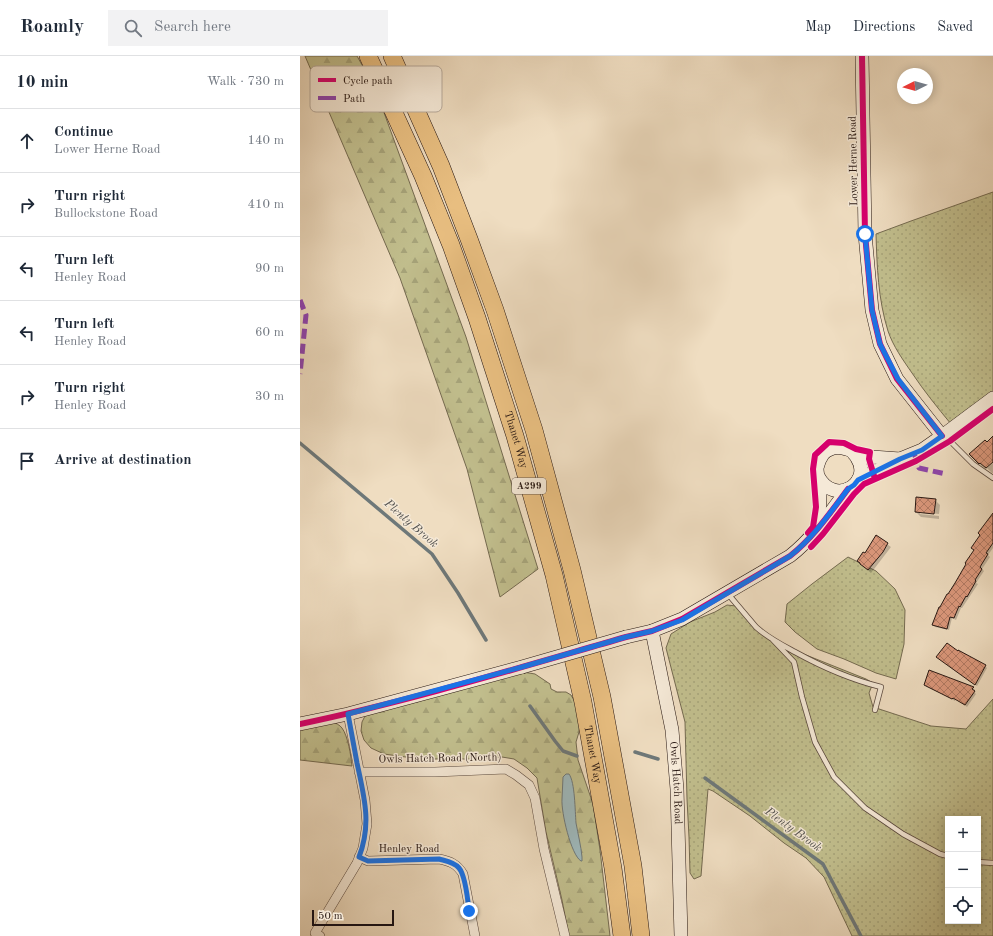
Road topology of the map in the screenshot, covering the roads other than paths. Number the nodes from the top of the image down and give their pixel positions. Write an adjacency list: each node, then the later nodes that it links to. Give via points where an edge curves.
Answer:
1 (368, 56): 4 (highway, Thanet Way / A299)
2 (392, 56): 5 (highway, Thanet Way / A299)
3 (862, 56): 9 (street, Lower Herne Road, via 865,234 872,310 880,344 898,379)
4 (373, 66)
5 (396, 66)
6 (394, 112): 31 (highway, Thanet Way / A299, via 451,245 477,318 515,436 554,575 583,702 613,868)
7 (417, 112): 32 (highway, Thanet Way / A299, via 469,238 534,430 572,570 602,697 633,866)
8 (993, 398): 9 (street)
9 (942, 436): 11 (street, via 922,450); 13 (lane)
10 (854, 454): 11 (street); 12 (street, via 842,447 828,450 819,461); 14 (street, via 860,466)
11 (900, 459): 14 (street)
12 (818, 476): 15 (street, via 827,487 841,491); 16 (street, via 820,508)
13 (993, 478)
14 (858, 480): 15 (street)
15 (848, 489): 16 (street)
16 (817, 529): 17 (street, via 790,556)
17 (728, 594): 18 (street, via 682,620); 19 (lane, via 756,627)
18 (652, 631): 21 (street, bridge); 33 (street, Owls Hatch Road, via 672,730 677,789)
19 (773, 640): 20 (lane, via 826,668 881,687); 24 (lane, via 794,662 816,742 834,776 865,808 903,834)
20 (875, 710)
21 (348, 714): 22 (street); 23 (street, Henley Road)
22 (300, 724)
23 (359, 772): 25 (street, Henley Road, via 367,824); 30 (street, Owls Hatch Road (North), via 506,769 529,785 535,798 544,849)
24 (945, 855)
25 (359, 857): 28 (street, Henley Road); 29 (street, Henley Road, via 368,861 439,859 453,863 463,874)
26 (981, 862): 27 (lane)
27 (993, 863)
28 (318, 935)
29 (475, 936)
30 (565, 936)
31 (622, 936)
32 (641, 936)
33 (680, 936)

